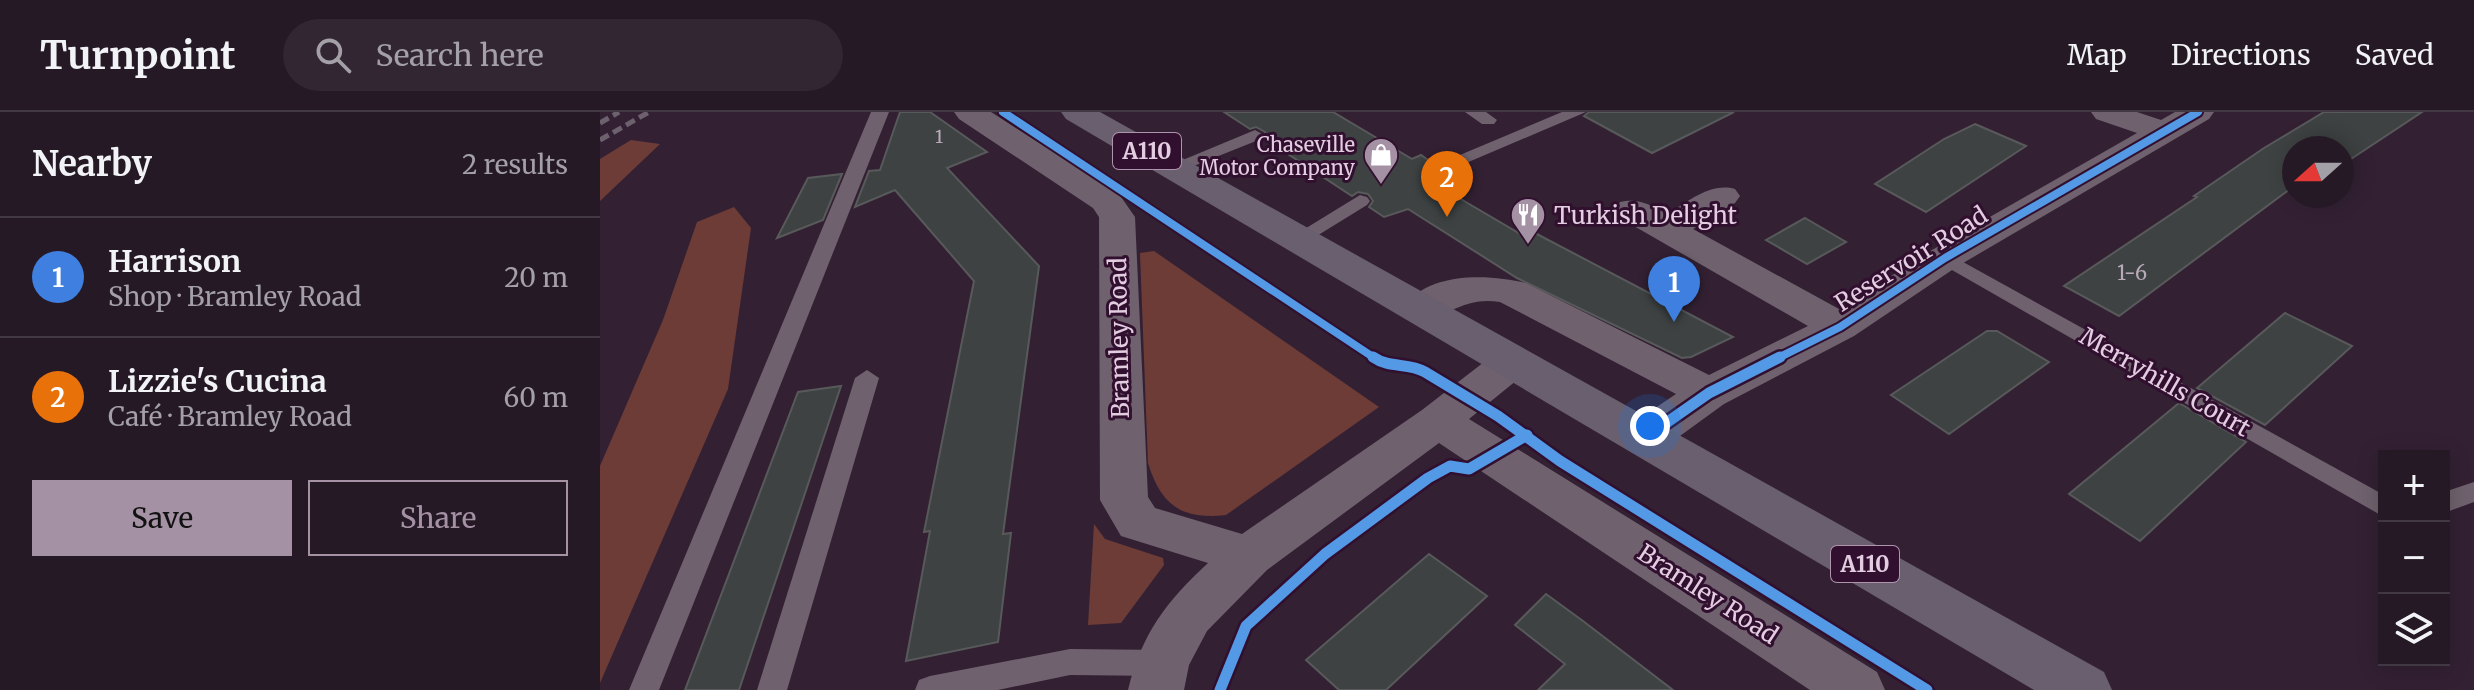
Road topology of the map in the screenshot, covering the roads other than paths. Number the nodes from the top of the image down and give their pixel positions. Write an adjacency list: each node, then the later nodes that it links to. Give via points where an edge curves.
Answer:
1 (880, 112): 29 (lane)
2 (970, 112): 27 (street, Bramley Road, via 1107,201 1117,217 1124,500 1138,522)
3 (1077, 112): 9 (main road, A110)
4 (1577, 112): 10 (lane)
5 (2107, 112): 7 (street)
6 (2198, 112): 7 (street, Reservoir Road)
7 (2164, 132): 16 (street, Reservoir Road)
8 (1255, 135): 9 (lane)
9 (1175, 167): 15 (main road, A110)
10 (1438, 168)
11 (1723, 196): 14 (street)
12 (1360, 201): 15 (lane)
13 (1633, 210): 14 (street)
14 (1667, 229): 18 (street)
15 (1300, 238): 17 (main road, A110)
16 (1945, 258): 18 (street, Reservoir Road); 26 (lane, Merryhills Court)
17 (1422, 309): 19 (main road, A110); 21 (street, via 1459,289 1483,285 1512,292)
18 (1840, 327): 21 (street, Reservoir Road)
19 (1512, 362): 22 (street); 23 (main road, A110)
20 (867, 378): 30 (lane)
21 (1709, 393): 23 (street, Reservoir Road)
22 (1438, 421): 27 (street); 32 (street, Bramley Road)
23 (1646, 437): 33 (main road, A110)
24 (2474, 492): 25 (lane)
25 (2450, 501)
26 (2378, 504)
27 (1249, 556): 28 (street, via 1188,615)
28 (1159, 676): 31 (lane, via 1070,662)
29 (644, 690)
30 (772, 690)
31 (930, 690)
32 (1857, 690)
33 (2084, 690)

